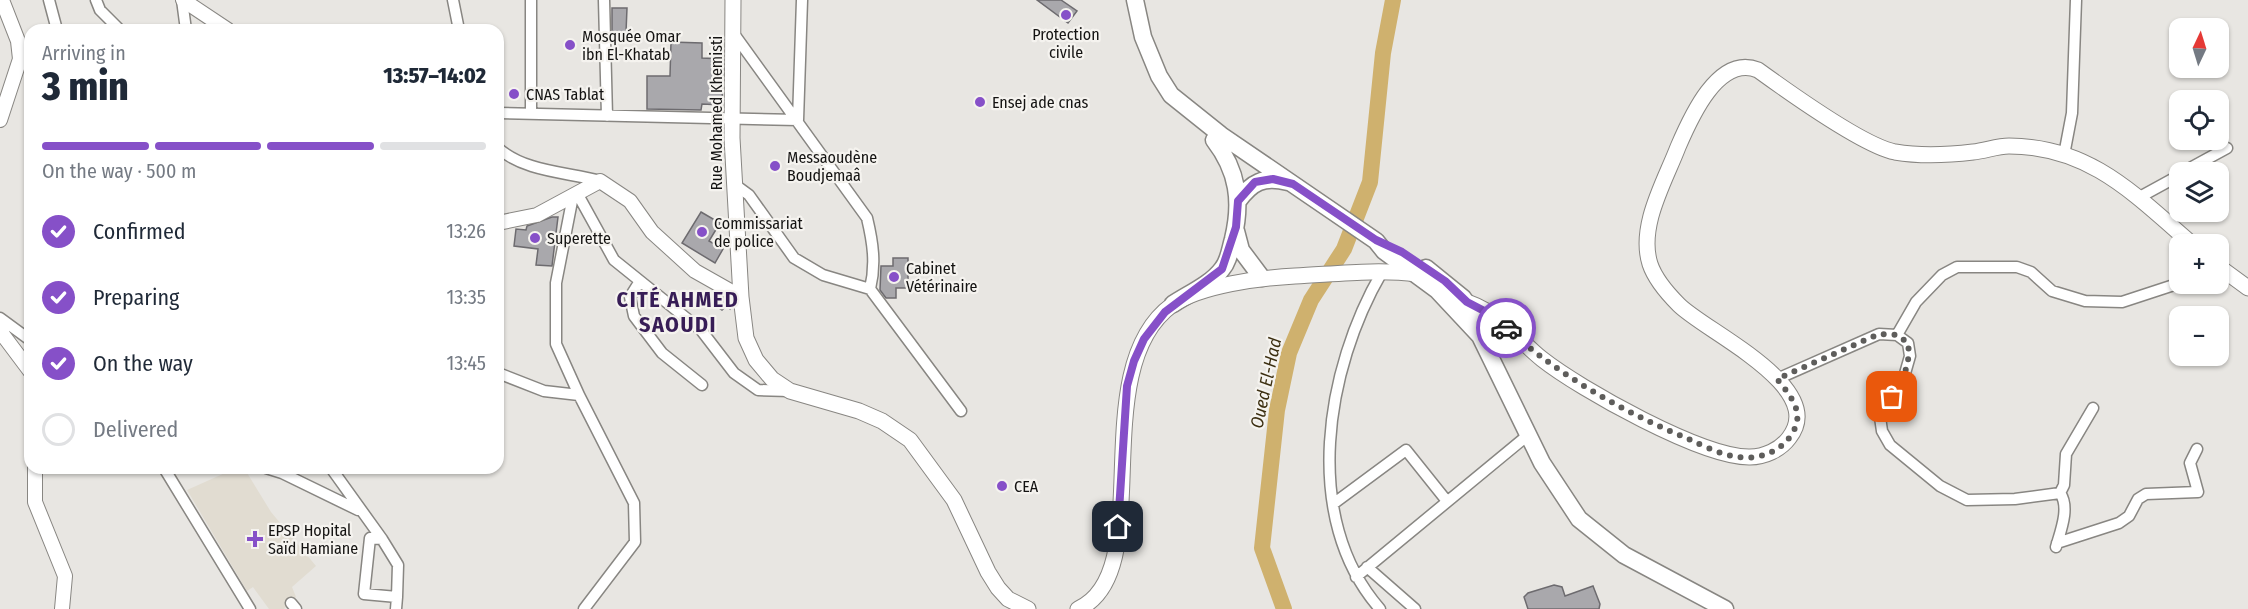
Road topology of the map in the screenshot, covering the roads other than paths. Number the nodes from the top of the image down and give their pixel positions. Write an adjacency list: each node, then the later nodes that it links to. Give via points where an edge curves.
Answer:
1 (2, 0): 23 (street, via 18,41 20,59)
2 (49, 0): 12 (street)
3 (96, 0): 13 (street)
4 (182, 0): 14 (street); 15 (street)
5 (453, 0): 16 (street)
6 (531, 0): 18 (street)
7 (604, 0): 21 (street)
8 (733, 0): 17 (main road, Rue Mohamed Khemisti)
9 (802, 0): 24 (street)
10 (1135, 0): 20 (main road, via 1143,37 1159,76 1171,95)
11 (2076, 0): 28 (street, via 2073,113)
12 (55, 24)
13 (114, 24)
14 (185, 24)
15 (219, 24)
16 (458, 24)
17 (734, 34): 22 (main road, Rue Mohamed Khemisti); 24 (street)
18 (531, 112): 19 (street); 21 (street)
19 (504, 113)
20 (1193, 114): 25 (main road); 34 (main road)
21 (607, 116): 22 (street)
22 (733, 117): 24 (street); 33 (main road, Rue Mohamed Khemisti)
23 (0, 120)
24 (798, 120): 51 (street, via 867,218 875,270)
25 (1214, 140): 30 (main road); 38 (main road, via 1232,168)
26 (2223, 150): 29 (street)
27 (504, 152): 31 (street, via 538,168)
28 (2064, 155): 36 (main road, via 2093,165); 62 (main road, via 2007,146 1971,152 1894,152 1869,142 1752,68 1737,69 1715,83 1696,106 1652,213 1650,263 1659,282 1680,306 1748,353)
29 (2202, 162)
30 (1267, 179): 34 (main road); 37 (main road); 38 (main road, via 1251,185)
31 (600, 181): 35 (street); 52 (street, via 630,201 652,232 695,271)
32 (2169, 181): 36 (street)
33 (734, 184): 51 (street, via 748,195 794,258 823,275); 52 (main road, Rue Mohamed Khemisti)
34 (1293, 184): 37 (main road)
35 (575, 194): 39 (street, via 537,215); 48 (street, via 614,260); 65 (street, via 556,283 556,344)
36 (2138, 198): 41 (main road)
37 (1316, 200): 42 (main road)
38 (1238, 201): 40 (main road)
39 (504, 222)
40 (1236, 227): 47 (main road, via 1241,250); 55 (main road, via 1222,269)
41 (2180, 234)
42 (1381, 246): 44 (main road, via 1379,264); 46 (main road); 54 (main road, via 1402,252 1445,281)
43 (1382, 272): 44 (main road); 46 (main road); 76 (street, via 1356,327 1335,402 1331,433)
44 (1359, 273): 47 (main road)
45 (2229, 274): 50 (main road)
46 (1419, 275): 53 (main road)
47 (1262, 278): 55 (main road)
48 (640, 281): 63 (street, via 630,297 634,316 662,353); 64 (street, via 701,330 734,373 758,390)
49 (2169, 287): 58 (street, via 2122,302 2085,301 2052,291 2031,272 2017,267 1957,267 1942,275 1916,302)
50 (2248, 288)
51 (870, 289): 67 (street)
52 (741, 297): 64 (main road, Rue Mohamed Khemisti, via 746,338 756,360 772,379)
53 (1447, 300): 54 (main road); 68 (main road, via 1480,336)
54 (1467, 302): 62 (main road, via 1490,314 1541,358 1595,394 1659,427 1738,457 1764,455 1778,449 1796,425 1794,402); 79 (main road, via 1499,353 1564,490 1597,529)
55 (1173, 304): 88 (main road, via 1156,322 1134,361 1127,386 1122,494 1111,569 1094,599)
56 (0, 318): 59 (street)
57 (0, 324): 60 (street, via 3,335)
58 (1897, 335): 62 (street, via 1879,334); 74 (street, via 1908,343 1910,356 1904,377 1880,417 1890,445 1940,486 1967,500)
59 (24, 336)
60 (24, 363)
61 (504, 375): 65 (street, via 544,392)
62 (1777, 379)
63 (702, 385)
64 (790, 391): 87 (main road, via 859,411 910,440 954,500 998,588 1008,599)
65 (579, 395): 86 (street, via 634,503 635,542)
66 (2093, 408): 74 (street, via 2066,454)
67 (961, 411)
68 (1528, 435): 75 (street); 79 (main road, via 1552,481 1579,519 1607,544)
69 (2197, 448): 74 (street, via 2190,463 2198,492 2146,494 2119,523 2057,545 2064,519 2064,499)
70 (35, 474): 83 (street, via 35,502 65,576)
71 (168, 474): 84 (street)
72 (284, 474): 77 (street)
73 (335, 474): 77 (street)
74 (2060, 493)
75 (1446, 500): 76 (street, via 1406,450); 80 (street)
76 (1333, 504): 81 (street)
77 (360, 510): 78 (street)
78 (382, 538): 82 (street, via 398,565); 82 (street, via 370,538 364,594)
79 (1636, 560): 91 (main road)
80 (1367, 567): 81 (street); 90 (street)
81 (1356, 577): 89 (street)
82 (397, 597): 85 (street)
83 (62, 609)
84 (250, 609)
85 (396, 609)
86 (584, 609)
87 (1028, 609)
88 (1078, 609)
89 (1380, 609)
90 (1415, 609)
91 (1725, 609)

